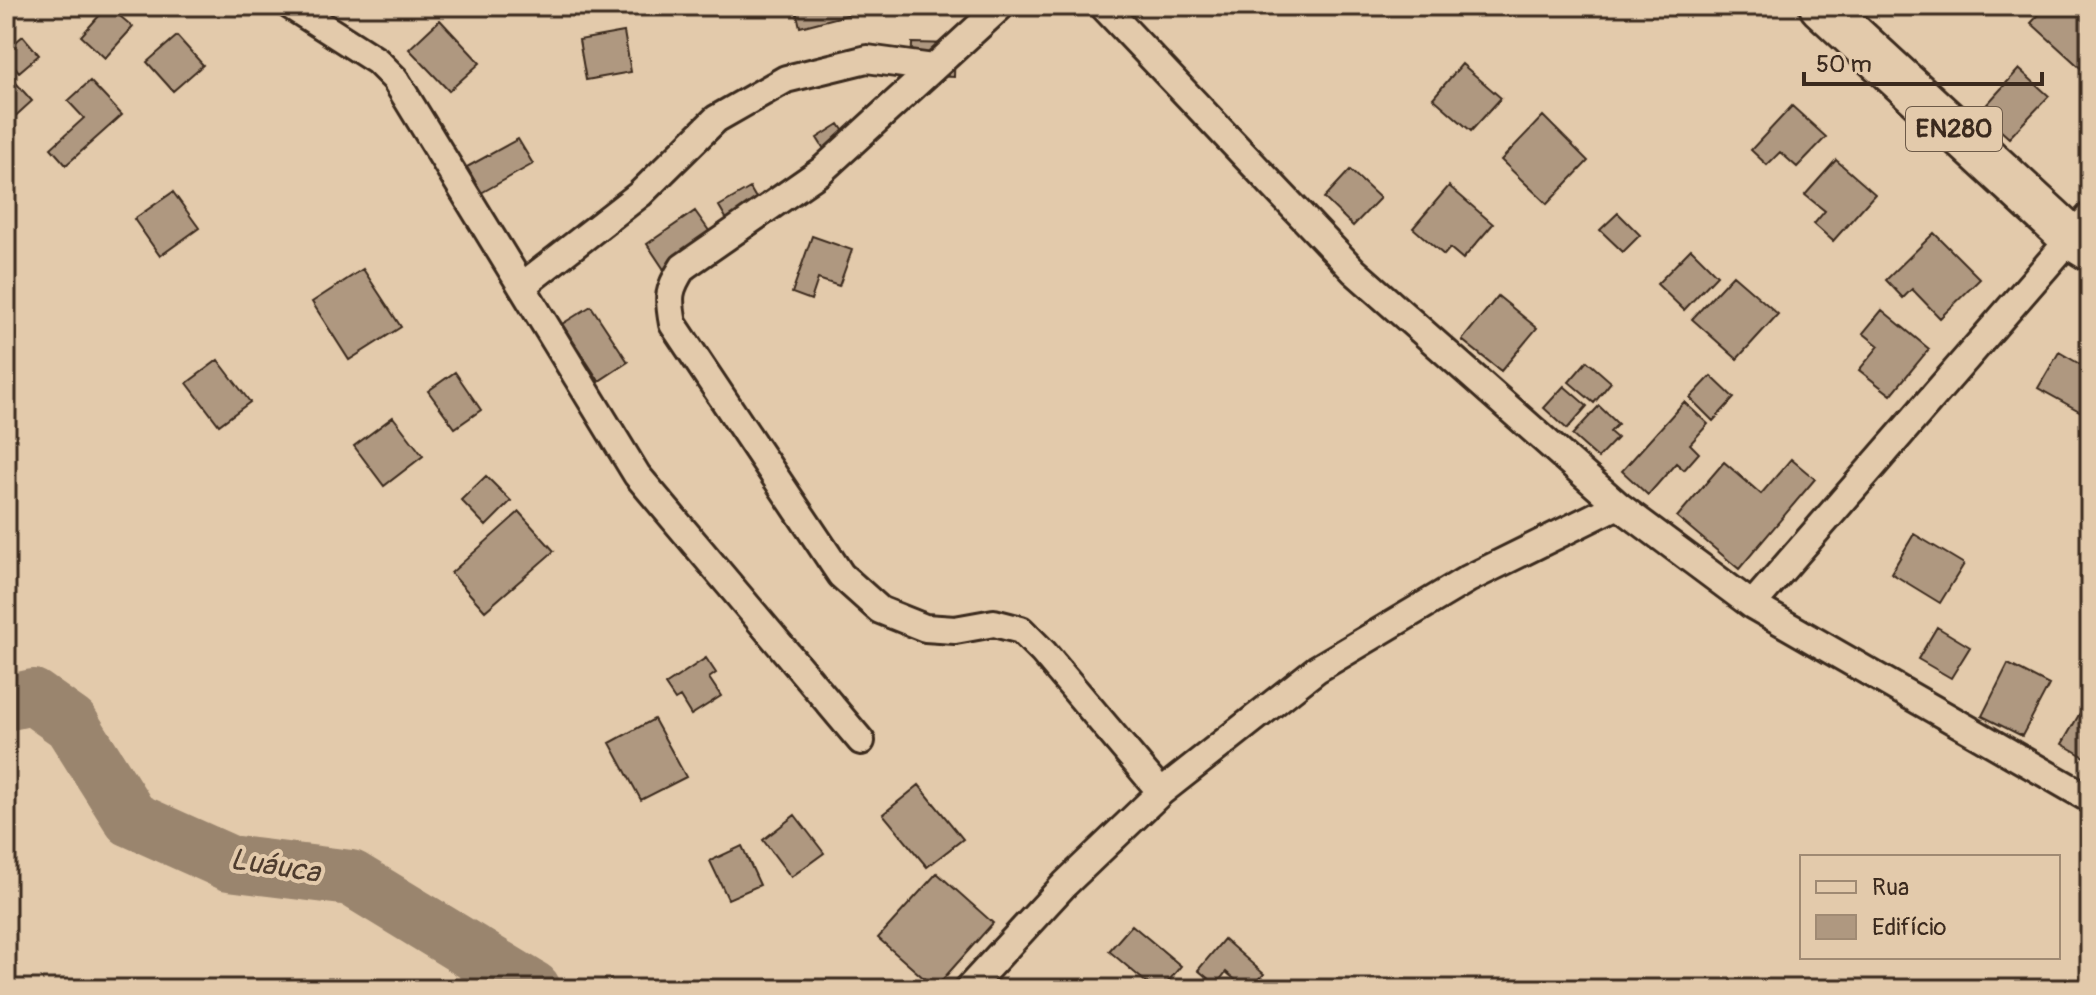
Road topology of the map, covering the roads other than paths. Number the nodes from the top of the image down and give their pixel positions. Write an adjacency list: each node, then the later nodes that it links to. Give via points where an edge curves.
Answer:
1 (291, 6): 7 (street, via 377,61 395,79)
2 (1001, 6): 5 (street)
3 (1103, 6): 8 (street, via 1354,271)
4 (1821, 6): 6 (main road, EN280)
5 (933, 68): 7 (street, via 867,59 786,79 716,119 640,194); 11 (street, via 821,171 683,267 671,286 673,324 841,575 880,610 925,628 955,630 994,623 1021,630)
6 (2084, 234): 9 (street)
7 (522, 286): 10 (street, via 637,475)
8 (1618, 505): 9 (street); 11 (street, via 1468,579 1317,669)
9 (1752, 605): 12 (street)
10 (861, 741)
11 (1161, 792): 13 (street, via 1065,884)
12 (2090, 799)
13 (968, 989)

